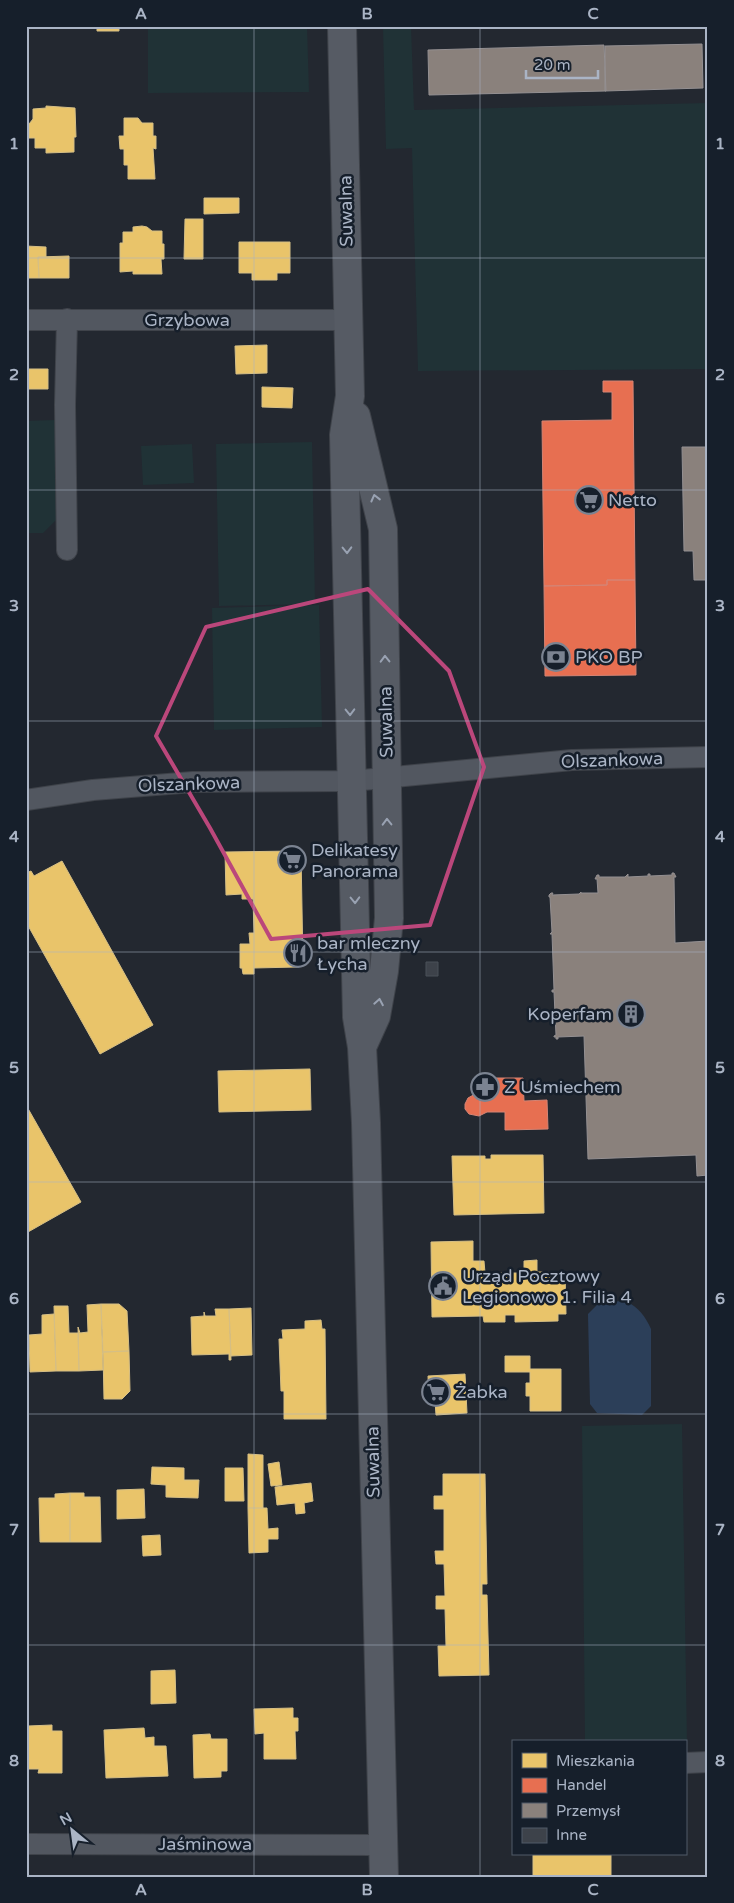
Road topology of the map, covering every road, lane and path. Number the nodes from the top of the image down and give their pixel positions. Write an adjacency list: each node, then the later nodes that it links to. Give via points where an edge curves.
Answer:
1 (342, 26): 4 (street, Suwalna)
2 (26, 320): 3 (street, Grzybowa)
3 (67, 320): 4 (street, Grzybowa); 6 (street)
4 (348, 320): 5 (street, Suwalna)
5 (350, 396): 8 (street, Suwalna, one-way to 5, via 383,529); 9 (street, Suwalna, one-way to 9, via 344,435)
6 (67, 550)
7 (708, 757): 8 (street, Olszankowa, via 572,760)
8 (387, 778): 9 (street, Olszankowa); 11 (street, Suwalna, one-way to 8, via 376,1016 385,962 389,918)
9 (352, 781): 10 (street, Olszankowa, via 193,782 93,790); 11 (street, Suwalna, one-way to 11, via 357,1017)
10 (26, 800)
11 (362, 1047): 15 (street, Suwalna)
12 (708, 1762): 13 (street)
13 (686, 1763)
14 (26, 1844): 15 (street, Jaśminowa)
15 (383, 1845): 16 (street, Suwalna)
16 (384, 1877)

